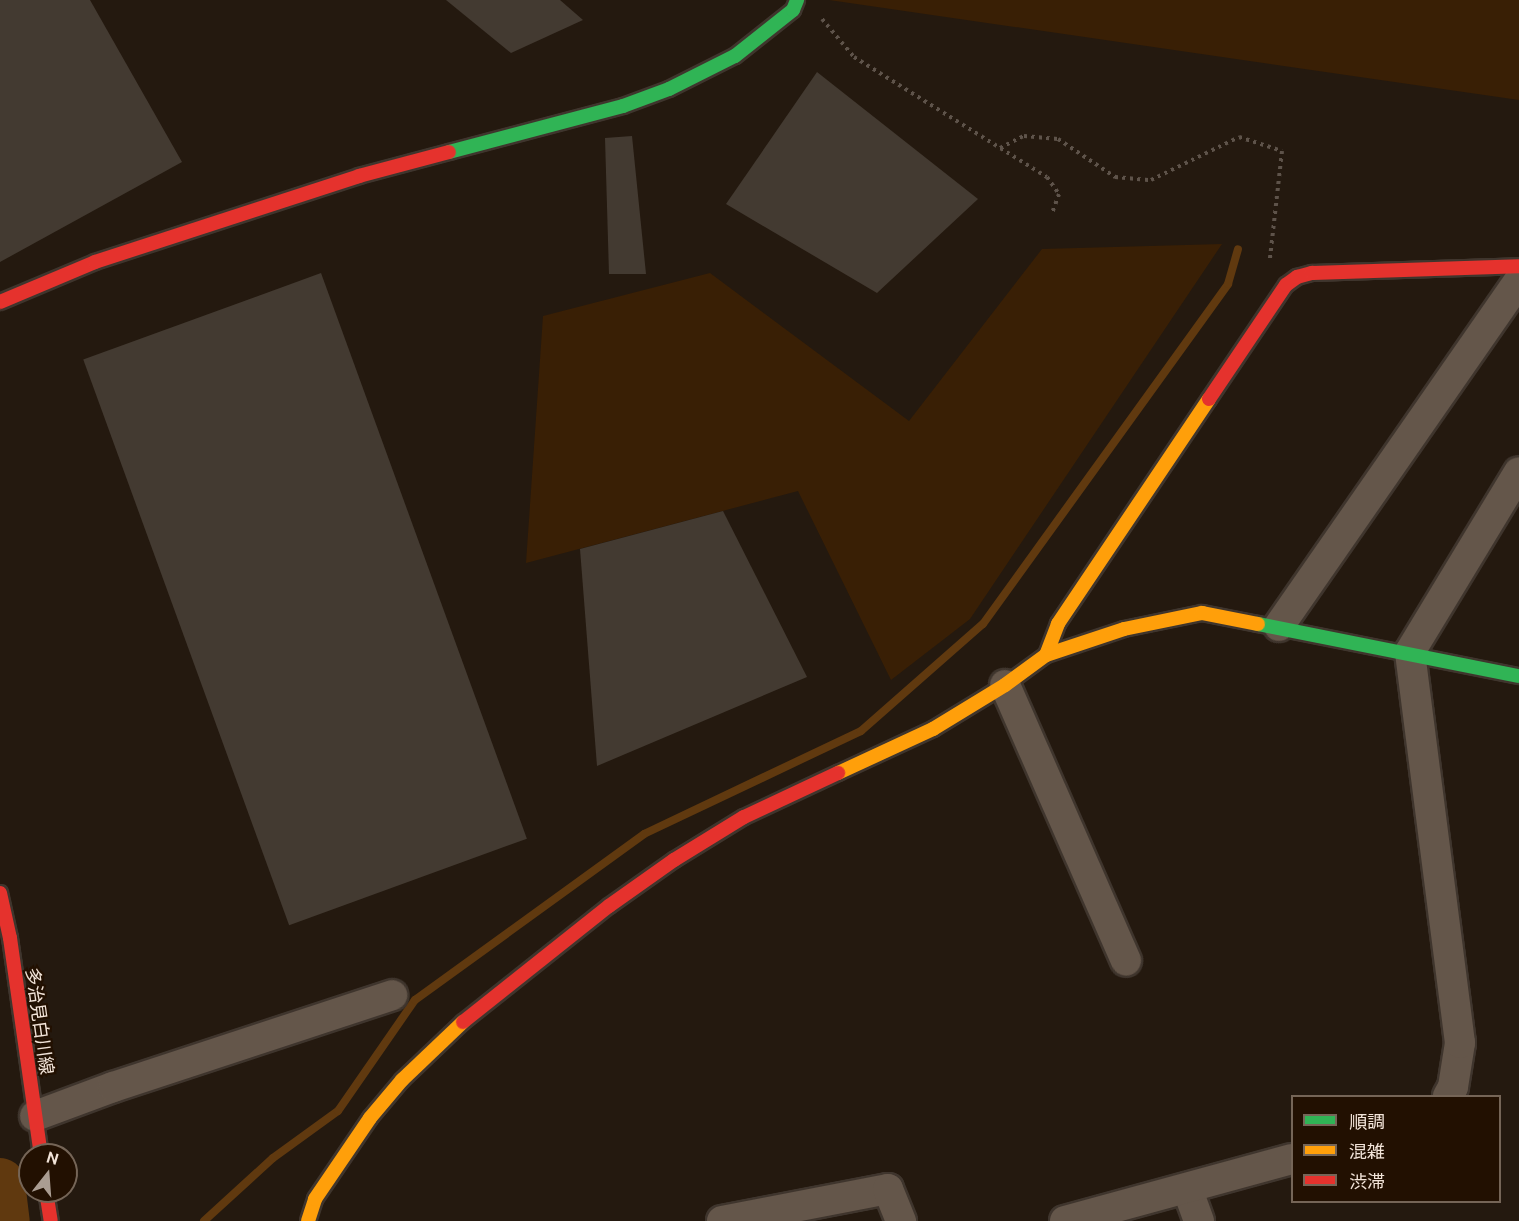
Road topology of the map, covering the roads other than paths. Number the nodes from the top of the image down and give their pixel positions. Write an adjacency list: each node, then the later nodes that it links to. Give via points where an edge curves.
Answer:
1 (797, 0): 4 (street, via 793,10 735,56 669,89 622,106 359,176 95,262)
2 (1519, 266): 8 (street, via 1311,273 1286,285 1058,624)
3 (1519, 281): 6 (street)
4 (0, 302)
5 (1519, 472): 7 (street)
6 (1279, 626): 7 (street); 8 (street, via 1202,613 1124,629)
7 (1410, 652): 9 (street); 14 (street, via 1460,1043)
8 (1046, 655): 10 (street)
9 (1519, 676)
10 (1005, 685): 12 (street); 22 (street, via 933,729 744,817 674,860 478,1007 402,1080 370,1118 315,1199)
11 (0, 893): 15 (street, 多治見白川線)
12 (1126, 961)
13 (392, 994): 15 (street)
14 (1449, 1095)
15 (35, 1116): 16 (street, 多治見白川線)
16 (39, 1143)
17 (1291, 1161): 18 (street)
18 (1187, 1188): 25 (street); 26 (street)
19 (48, 1203): 21 (street)
20 (758, 1217): 23 (street); 24 (street, via 888,1188)
21 (51, 1221)
22 (308, 1221)
23 (722, 1221)
24 (901, 1221)
25 (1065, 1221)
26 (1199, 1221)

